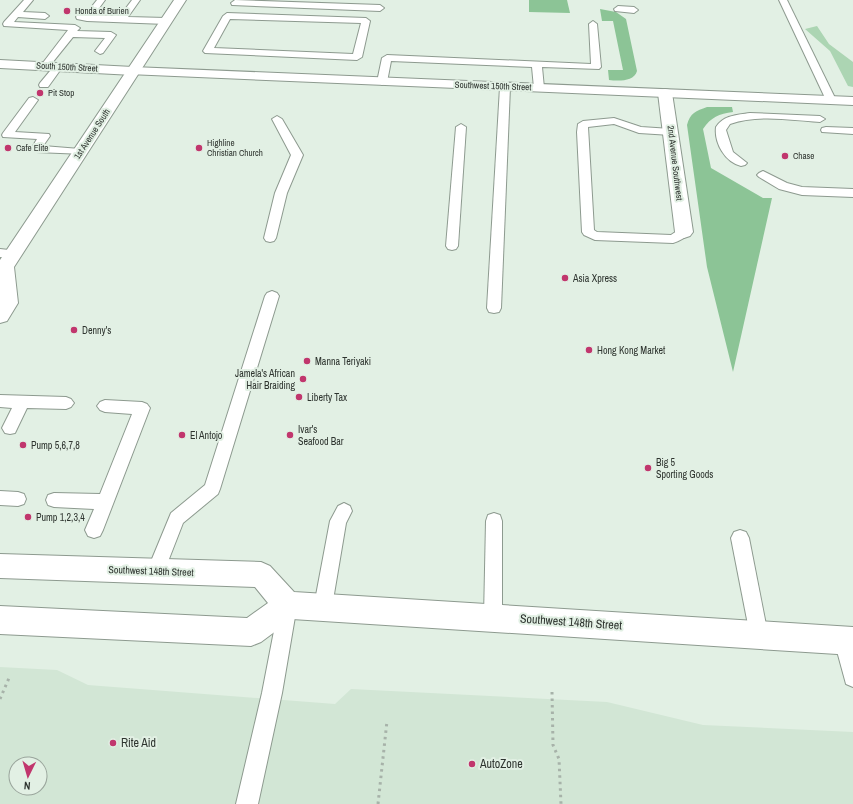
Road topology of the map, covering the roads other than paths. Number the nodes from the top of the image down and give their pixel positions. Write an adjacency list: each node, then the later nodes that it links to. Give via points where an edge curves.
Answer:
1 (29, 0): 10 (lane)
2 (101, 0): 13 (lane, via 84,17)
3 (136, 0): 13 (lane)
4 (180, 0): 14 (main road, 1st Avenue South)
5 (782, 0): 28 (lane)
6 (236, 1): 7 (lane); 12 (lane)
7 (380, 8)
8 (618, 9): 9 (lane)
9 (634, 10)
10 (16, 14): 11 (lane); 16 (lane, via 7,24 75,28)
11 (44, 16)
12 (236, 16): 12 (lane, via 264,17 366,21 357,57 208,51 227,16)
13 (122, 19): 14 (lane)
14 (166, 21): 21 (main road, 1st Avenue South)
15 (593, 24): 19 (lane, via 596,67)
16 (70, 34): 17 (lane, via 111,35); 20 (lane)
17 (100, 51)
18 (0, 64): 20 (main road, South 150th Street)
19 (537, 64): 22 (lane, via 387,58); 25 (lane)
20 (51, 66): 21 (main road, South 150th Street); 23 (lane)
21 (133, 71): 22 (main road, Southwest 150th Street); 36 (main road, 1st Avenue South)
22 (382, 82): 24 (main road, Southwest 150th Street)
23 (44, 85)
24 (505, 87): 25 (main road, Southwest 150th Street); 45 (lane)
25 (539, 88): 26 (main road, Southwest 150th Street)
26 (665, 93): 28 (main road, Southwest 150th Street); 35 (main road, 2nd Avenue Southwest)
27 (33, 100): 36 (lane, via 6,135 45,136 36,149)
28 (831, 100): 29 (main road, Southwest 150th Street)
29 (853, 101)
30 (278, 119): 41 (lane, via 297,155 281,192)
31 (820, 119): 37 (lane, via 739,116 724,123 721,133 727,153)
32 (461, 127): 42 (lane)
33 (826, 130): 34 (lane)
34 (853, 131)
35 (671, 132): 40 (main road, 2nd Avenue Southwest); 40 (lane, via 639,130 614,121 583,124 588,232 595,236 673,239)
36 (80, 152): 43 (main road, 1st Avenue South)
37 (741, 162)
38 (763, 175): 39 (lane, via 783,186 802,191)
39 (853, 193)
40 (684, 232)
41 (270, 238)
42 (452, 246)
43 (5, 261): 46 (main road, 1st Avenue South, via 8,303)
44 (272, 296): 61 (lane, via 212,489 177,518)
45 (494, 308)
46 (0, 316)
47 (0, 401): 48 (lane)
48 (23, 402): 49 (lane); 51 (lane)
49 (66, 404)
50 (105, 406): 55 (lane, via 142,408)
51 (10, 428)
52 (0, 498): 53 (lane)
53 (18, 499)
54 (54, 500): 55 (lane)
55 (105, 502): 58 (lane)
56 (344, 511): 63 (lane, via 338,521)
57 (494, 522): 64 (lane)
58 (94, 530)
59 (740, 538): 66 (lane)
60 (0, 566): 61 (main road, Southwest 148th Street)
61 (156, 571): 62 (main road, Southwest 148th Street, via 261,575)
62 (288, 605): 63 (main road, Southwest 148th Street); 65 (main road, via 252,632); 69 (lane, via 271,698)
63 (324, 606): 64 (main road, Southwest 148th Street)
64 (493, 617): 66 (main road, Southwest 148th Street)
65 (0, 620)
66 (760, 635): 67 (main road, Southwest 148th Street)
67 (848, 641): 68 (lane)
68 (853, 677)
69 (247, 804)

